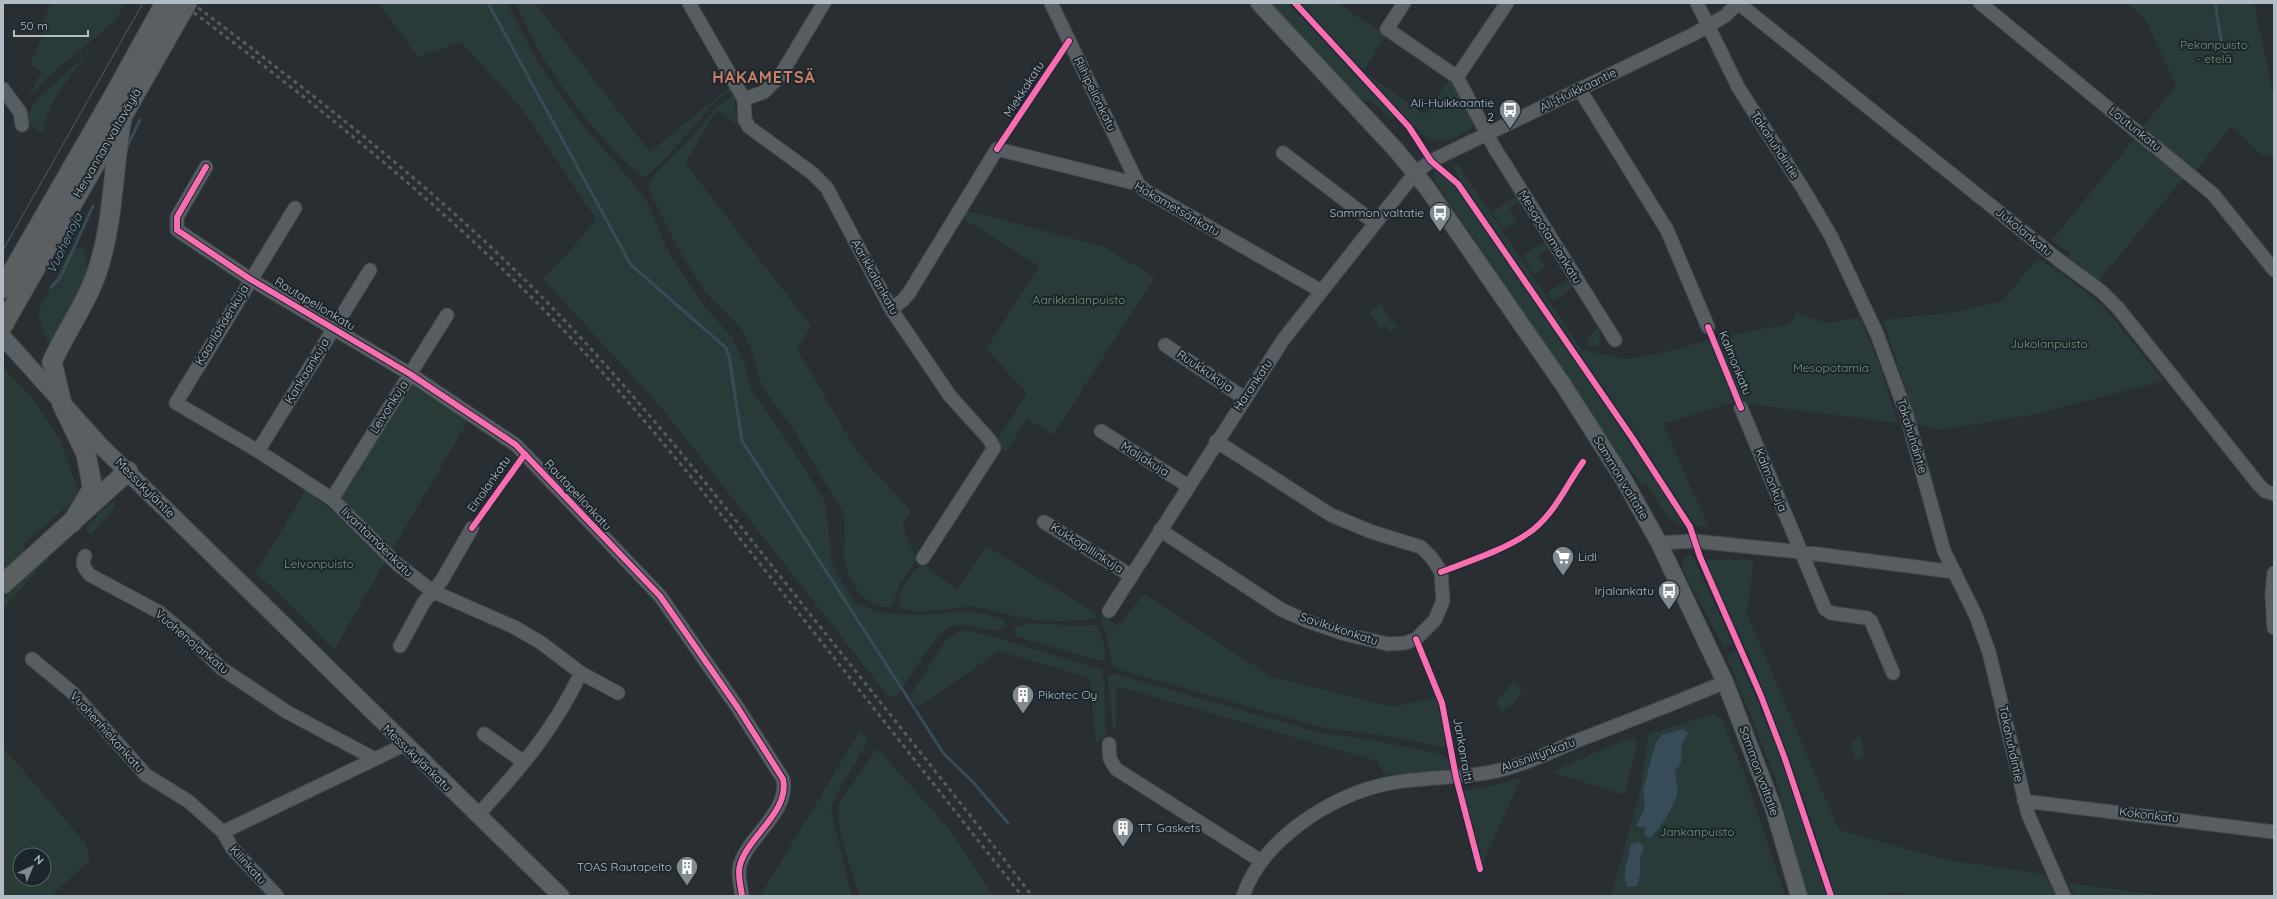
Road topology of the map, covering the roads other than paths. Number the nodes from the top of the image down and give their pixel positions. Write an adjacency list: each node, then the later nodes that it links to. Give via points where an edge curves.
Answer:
1 (165, 3): 29 (highway, Hervannan valtaväylä)
2 (187, 3): 17 (highway, Hervannan valtaväylä)
3 (689, 3): 16 (street, Aarikkalankatu)
4 (824, 3): 16 (street, via 780,76 764,92)
5 (1050, 3): 23 (street, Riihipellonkatu)
6 (1259, 3): 22 (main road, Sammon valtatie)
7 (1404, 3): 13 (street, via 1387,29)
8 (1507, 3): 13 (street)
9 (1697, 3): 12 (street, Takahuhdintie)
10 (1738, 3): 12 (street, Ali-Huikkaantie, via 1725,16); 49 (street, Jukolankatu, via 2102,292 2118,308 2259,485 2265,491)
11 (1980, 3): 27 (street, Loutunkatu, via 2213,194)
12 (1707, 26): 15 (street, Ali-Huikkaantie); 59 (street, Takahuhdintie, via 1738,87 1813,204 1855,284 1889,363 1906,413 1944,551)
13 (1457, 77): 19 (street, Mesopotamiankatu)
14 (3, 89): 18 (street, via 20,112)
15 (1580, 90): 19 (street, Ali-Huikkaantie); 34 (street, Kalmonkatu, via 1668,230)
16 (744, 99): 31 (street, Aarikkalankatu, via 745,120 749,127 812,173 826,188)
17 (122, 118): 33 (highway, Hervannan valtaväylä); 42 (highway, via 116,149 109,225 99,267 80,312 52,362)
18 (22, 125)
19 (1487, 134): 22 (street, Ali-Huikkaantie, via 1431,161); 37 (street, Mesopotamiankatu)
20 (1284, 153): 25 (street)
21 (206, 167): 28 (street, Rautapellonkatu, via 177,217 177,230)
22 (1415, 173): 25 (street, Harankatu); 55 (main road, Sammon valtatie, via 1564,386 1628,487)
23 (1138, 184): 30 (street, Hakametsänkatu, via 1146,191); 31 (street, Hakametsänkatu, via 997,150 909,293)
24 (295, 208): 28 (street, Kaarilahdenkuja)
25 (1375, 223): 30 (street, Harankatu)
26 (370, 270): 35 (street, Kankaankuja)
27 (2274, 270)
28 (250, 279): 35 (street, Rautapellonkatu); 41 (street, Kaarilahdenkuja)
29 (3, 288)
30 (1321, 291): 40 (street, Harankatu, via 1283,340)
31 (892, 309): 58 (street, Aarikkalankatu, via 950,396 994,448)
32 (446, 315): 39 (street, Leivonkuja)
33 (3, 325)
34 (1708, 327)
35 (334, 328): 39 (street, Rautapellonkatu); 46 (street, Kankaankuja)
36 (3, 337): 42 (main road, Messukyläntie)
37 (1615, 340)
38 (1165, 345): 40 (street, Ruukkukuja)
39 (410, 374): 50 (street, Leivonkuja); 86 (street, Rautapellonkatu, via 516,445 599,534 651,585 764,748 783,779 783,790 776,808 740,865)
40 (1244, 398): 45 (street, Harankatu)
41 (176, 403): 46 (street, Iivantamäenkatu)
42 (62, 404): 47 (main road, Messukyläntie); 52 (highway, via 86,454 92,489)
43 (1741, 408): 56 (street, Kalmonkuja)
44 (1101, 431): 48 (street, Maljakuja)
45 (1216, 441): 48 (street, Harankatu); 54 (street, Savikukonkatu, via 1331,515 1372,532 1420,547 1432,558 1442,577 1443,600 1435,620 1416,639 1405,643 1375,642 1340,632 1282,610)
46 (258, 451): 50 (street, Iivantamäenkatu)
47 (128, 471): 52 (highway); 66 (main road, Messukyläntie)
48 (1188, 486): 54 (street, Harankatu)
49 (2274, 494)
50 (332, 499): 63 (street, Iivantamäenkatu, via 396,563)
51 (1044, 522): 61 (street, Kukkopillinkuja)
52 (72, 523): 62 (highway)
53 (472, 528): 63 (street, Einolankatu, via 442,580)
54 (1160, 530): 61 (street, Harankatu)
55 (1659, 543): 56 (street, via 1694,541); 72 (main road, Sammon valtatie)
56 (1801, 552): 59 (street); 71 (street, Kalmonkuja, via 1825,609 1830,613 1867,618 1871,621)
57 (85, 556): 77 (street, Vuohenojankatu, via 82,561 83,567 90,575 159,612 220,668 287,712)
58 (922, 558)
59 (1955, 572): 79 (street, Takahuhdintie, via 1976,616 1991,658)
60 (2274, 573): 65 (street)
61 (1130, 575): 64 (street, Harankatu)
62 (3, 584)
63 (432, 591): 68 (street, Einolankatu); 70 (street, Iivantamäenkatu, via 514,627 540,642)
64 (1109, 611)
65 (2273, 612): 67 (street)
66 (276, 617): 76 (main road, Messukylänkatu)
67 (2274, 628)
68 (400, 646)
69 (32, 659): 81 (street, Vuohenhiekankatu, via 73,693 146,775 188,801)
70 (581, 673): 73 (street, Iivantamäenkatu); 78 (street, via 557,719)
71 (1893, 673)
72 (1725, 682): 83 (street, Alasniitynkatu, via 1508,768 1456,777 1392,783 1348,796 1301,824); 88 (main road, Sammon valtatie, via 1773,807)
73 (618, 693)
74 (484, 734): 78 (street)
75 (1109, 744): 83 (street, via 1110,759 1116,768)
76 (404, 745): 77 (street); 80 (main road, Messukylänkatu)
77 (375, 759): 81 (street)
78 (524, 762): 80 (street)
79 (2024, 801): 82 (street, Kokonkatu); 89 (street, Takahuhdintie)
80 (477, 816): 85 (main road, Messukylänkatu)
81 (222, 832): 84 (street, Kilinkatu, via 232,848)
82 (2274, 832)
83 (1261, 861): 87 (street, Alasniitynkatu)
84 (277, 896)
85 (561, 896)
86 (742, 896)
87 (1242, 896)
88 (1800, 896)
89 (2064, 896)

